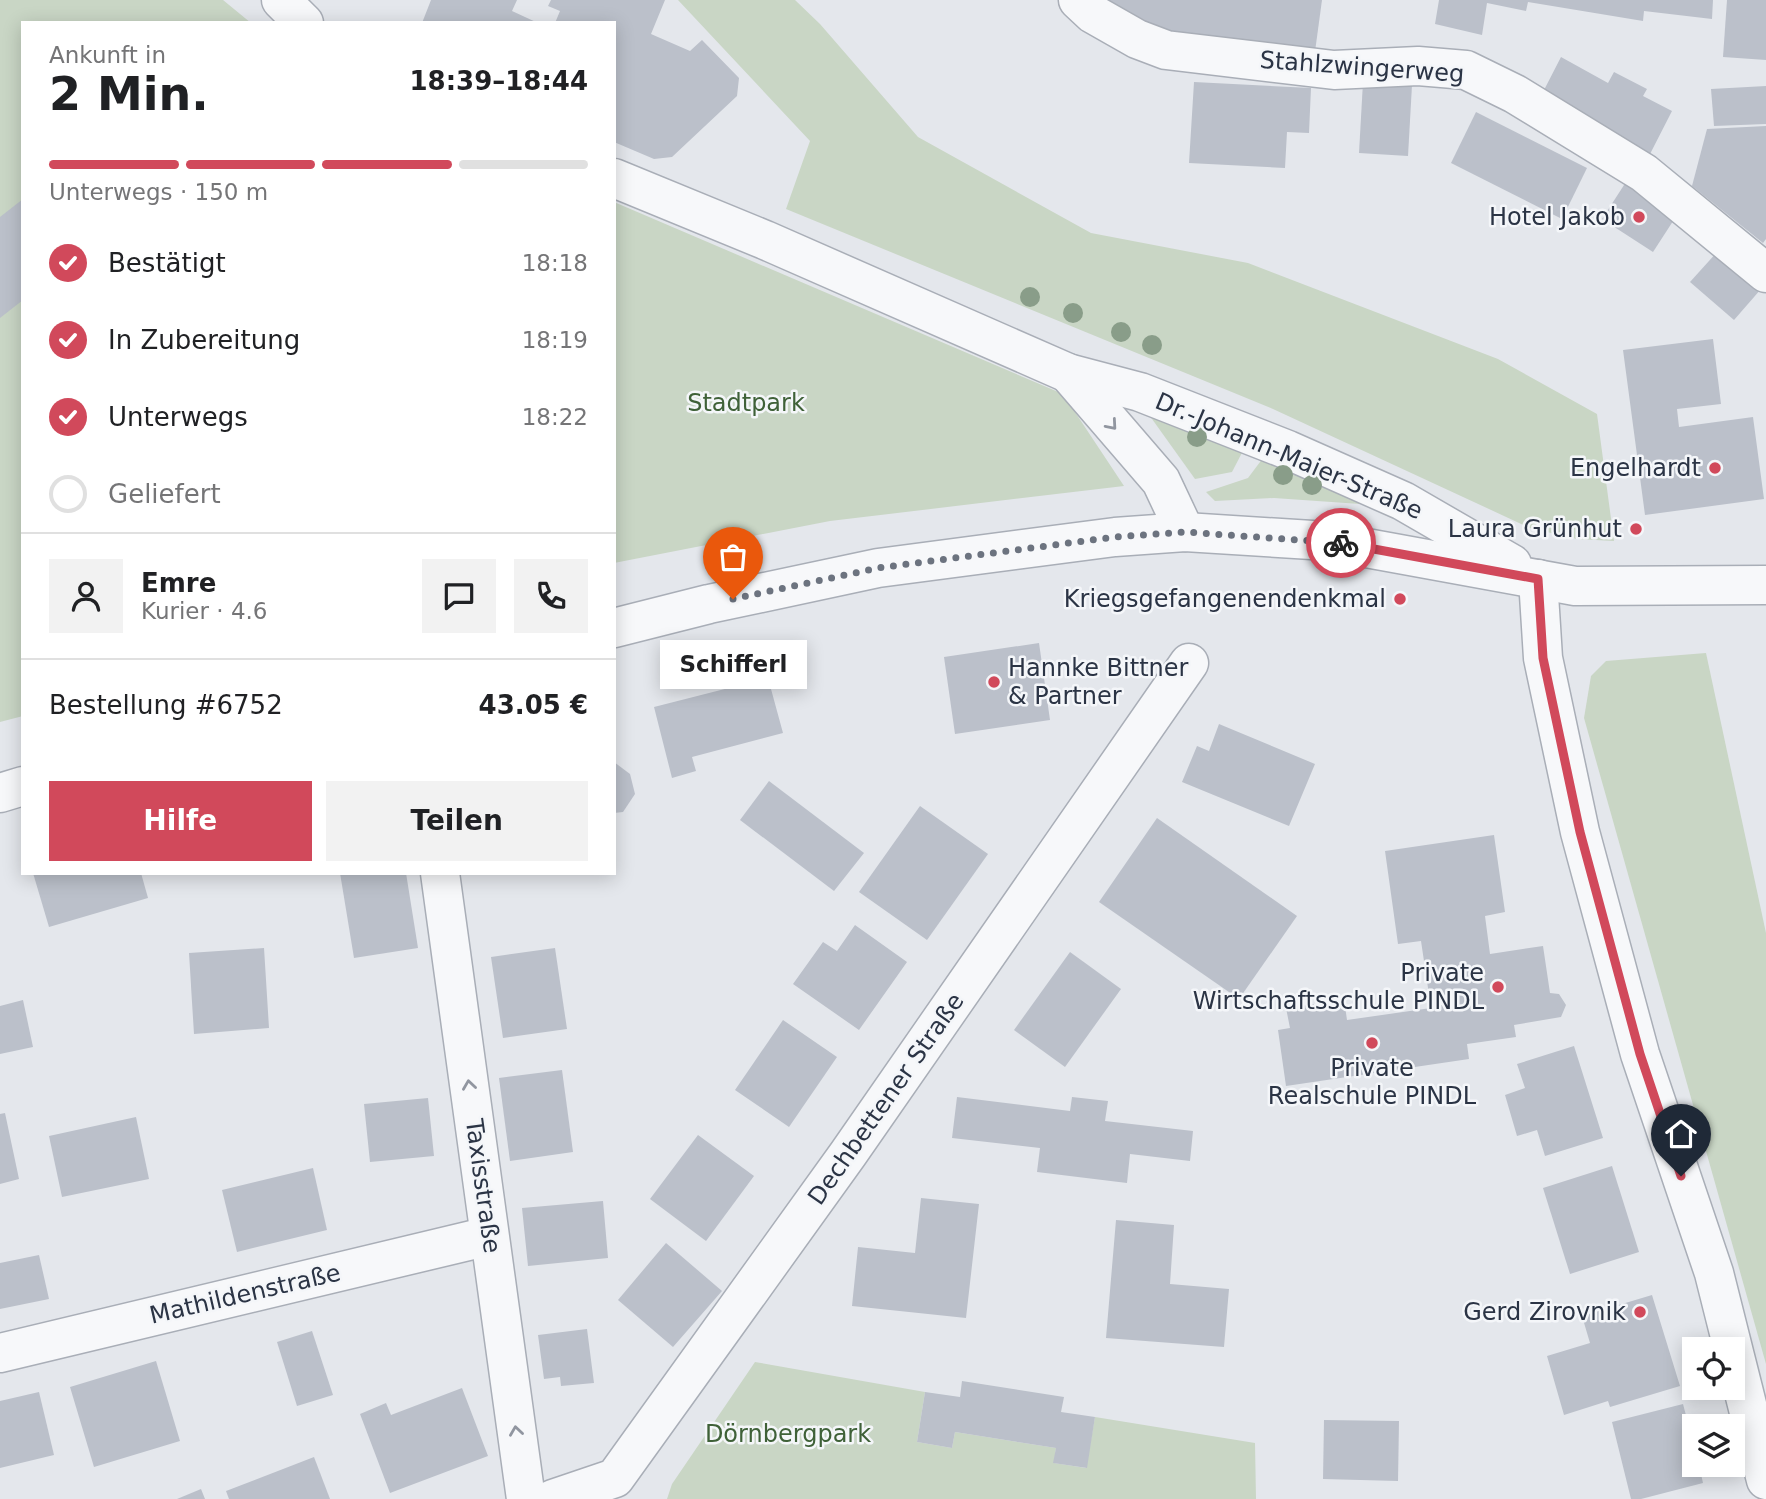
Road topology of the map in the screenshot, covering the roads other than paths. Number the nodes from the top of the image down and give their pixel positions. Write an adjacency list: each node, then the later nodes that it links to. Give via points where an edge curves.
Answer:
1 (281, 0): 3 (street)
2 (1078, 0): 5 (street, Stahlzwingerweg, via 1093,14 1166,50 1334,70 1418,66 1466,70 1515,94 1644,173)
3 (302, 21)
4 (616, 179): 6 (street, Dr.-Johann-Maier-Straße)
5 (1766, 273)
6 (1068, 373): 7 (street, Dr.-Johann-Maier-Straße, one-way to 7, via 1161,481); 8 (street, Dr.-Johann-Maier-Straße, via 1140,392 1288,450 1403,501)
7 (1185, 532): 8 (street, via 1328,541); 10 (street, via 878,568)
8 (1538, 579): 9 (street, via 1575,586); 17 (street, via 1543,658 1583,843 1640,1054 1714,1273)
9 (1761, 585)
10 (616, 627)
11 (1189, 663): 18 (street, Dechbettener Straße)
12 (21, 787): 13 (street)
13 (0, 793)
14 (440, 875): 15 (street, Taxisstraße, one-way to 14)
15 (489, 1236): 16 (street, Mathildenstraße); 19 (street, Taxisstraße, one-way to 15)
16 (0, 1353)
17 (1766, 1480)
18 (612, 1488): 20 (street, Dechbettener Straße)
19 (526, 1499)
20 (553, 1499)

